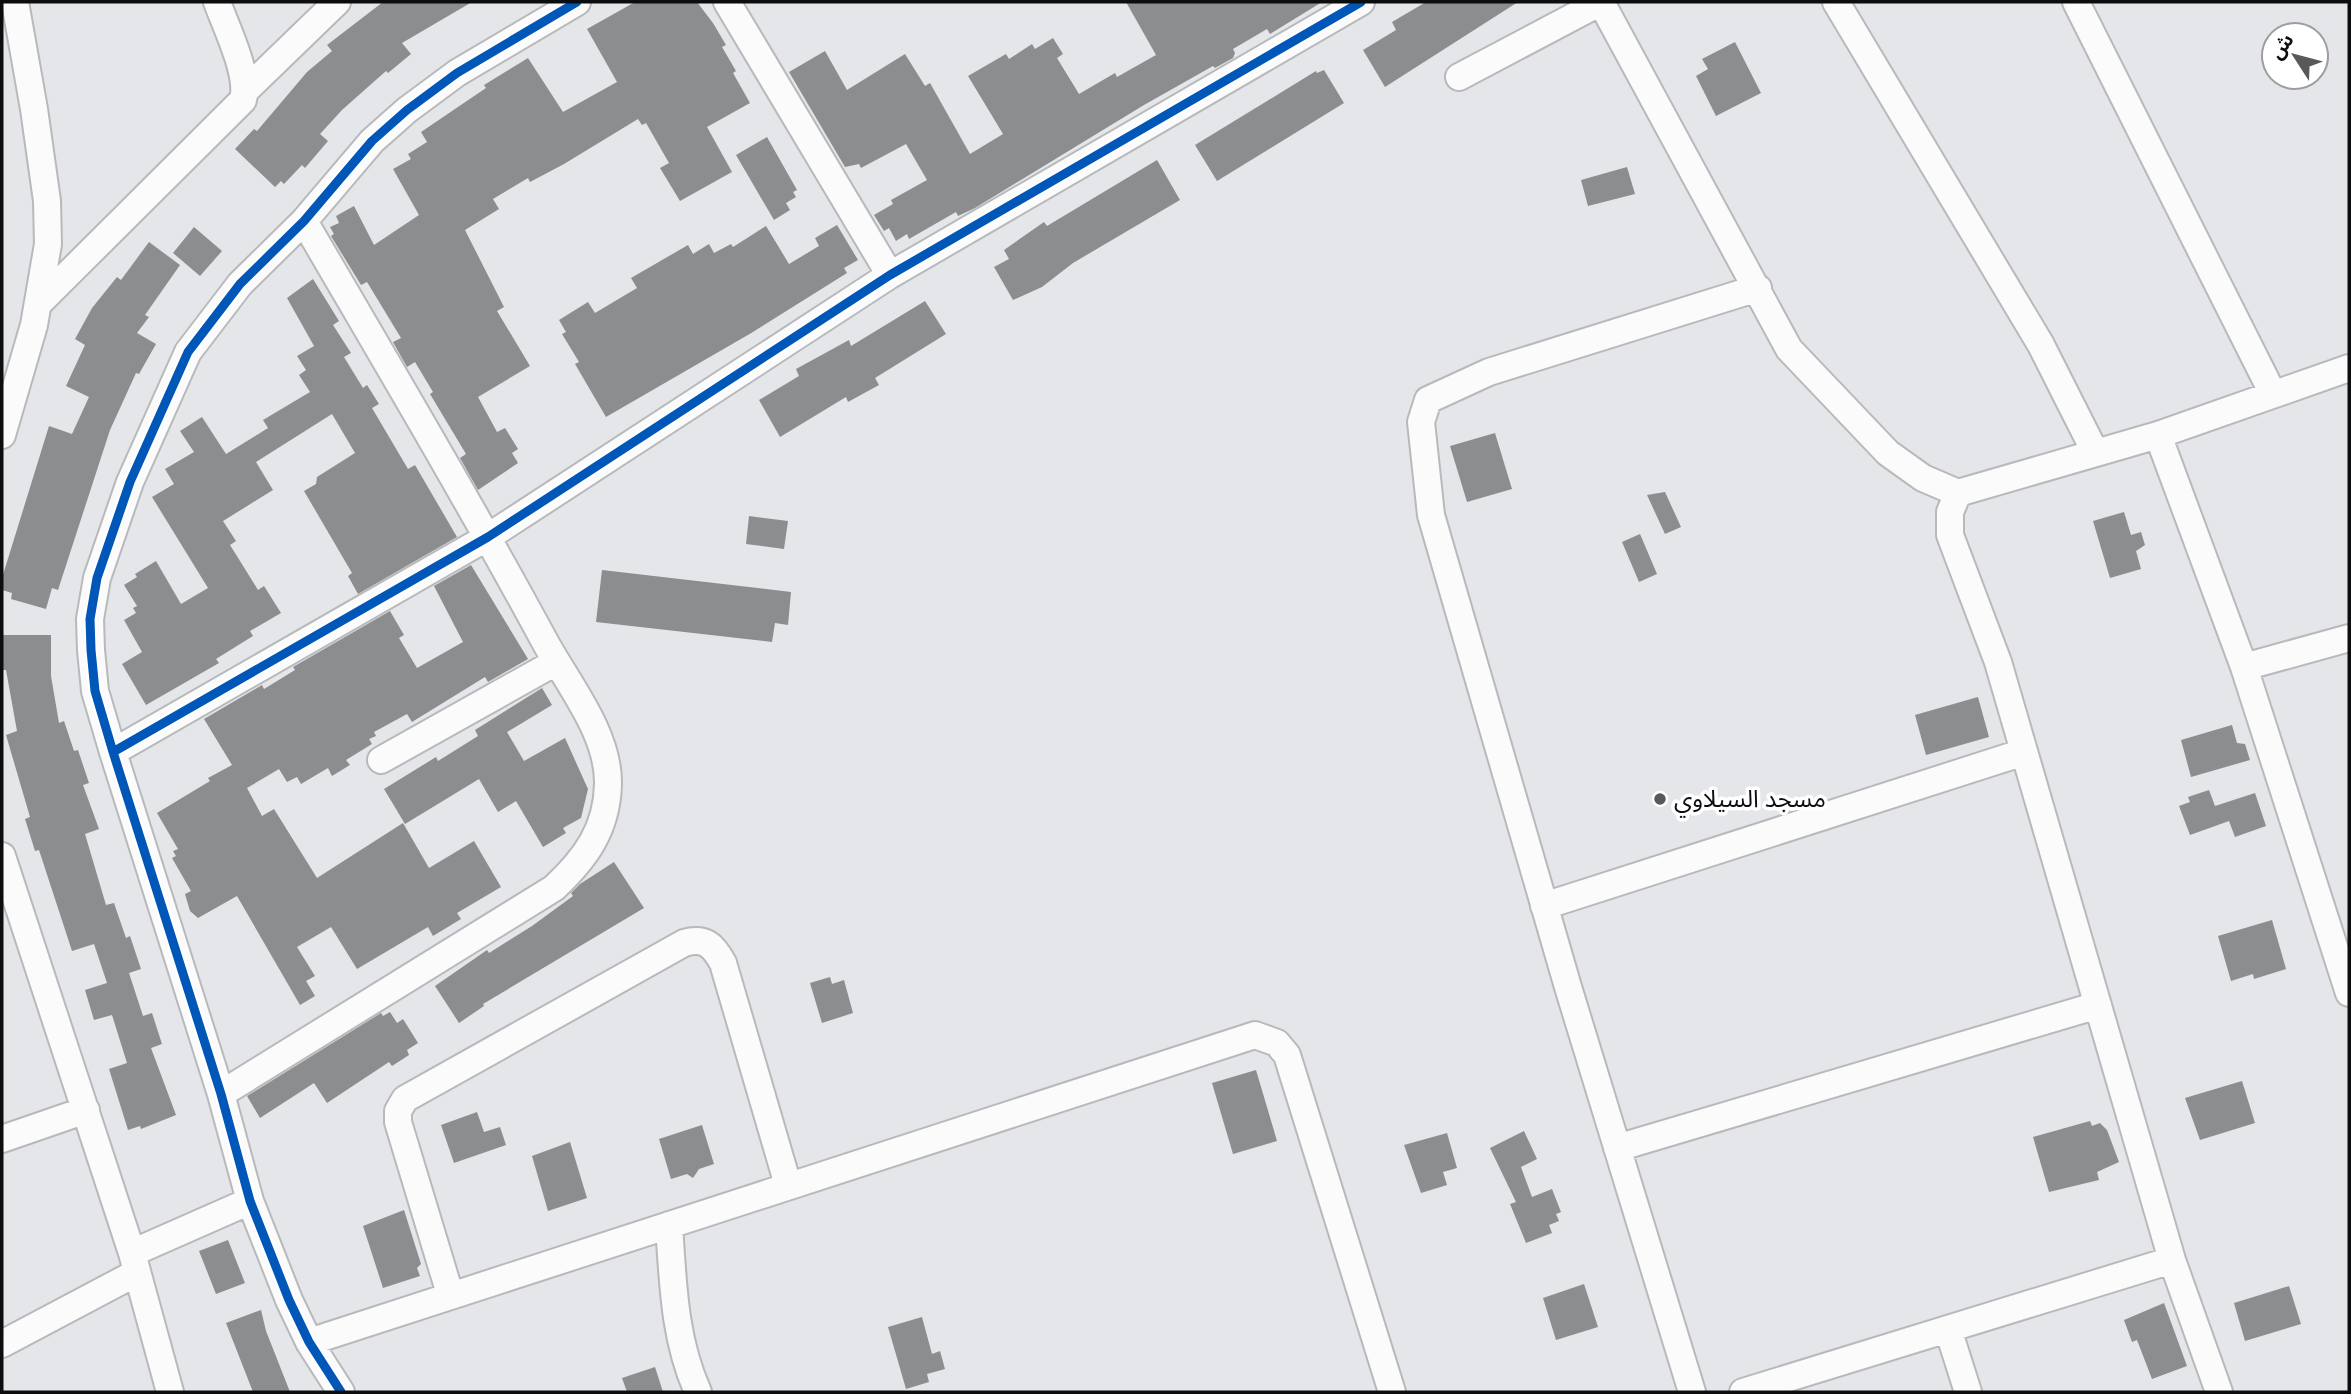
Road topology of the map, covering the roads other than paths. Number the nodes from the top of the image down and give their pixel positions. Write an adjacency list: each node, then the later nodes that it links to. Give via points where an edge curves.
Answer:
1 (15, 2): 16 (street, via 47,201 48,244)
2 (217, 2): 12 (street)
3 (337, 2): 12 (street)
4 (577, 2): 13 (street, via 457,73 407,110 372,141)
5 (727, 2): 14 (street)
6 (1361, 2): 10 (street)
7 (1601, 2): 11 (street); 15 (street)
8 (1836, 2): 21 (street, via 2041,345)
9 (2076, 2): 18 (street)
10 (1334, 8): 14 (street)
11 (1459, 77)
12 (245, 91): 16 (street, via 237,109)
13 (304, 221): 23 (street); 27 (street, via 240,284 188,352 156,417 107,541 90,619 95,691)
14 (890, 275): 23 (street)
15 (1758, 288): 22 (street, via 1789,349 1831,396 1888,453 1923,478); 31 (street, via 1489,372 1428,400 1421,422 1431,515)
16 (40, 302): 19 (street)
17 (2349, 368): 18 (street)
18 (2273, 394): 20 (street)
19 (2, 435)
20 (2158, 435): 21 (street); 26 (street)
21 (2095, 452): 22 (street)
22 (1958, 493): 28 (street, via 1950,512 1950,535 1998,662)
23 (488, 537): 25 (street); 27 (street)
24 (2349, 638): 26 (street)
25 (556, 662): 29 (street); 34 (street, via 603,750 608,782 598,837 582,862 554,888)
26 (2244, 667): 32 (street)
27 (113, 752): 34 (street)
28 (2024, 752): 31 (street); 33 (street)
29 (381, 760)
30 (2, 856): 35 (street)
31 (1544, 906): 37 (street)
32 (2349, 993)
33 (2098, 1005): 37 (street); 41 (street)
34 (221, 1094): 39 (street)
35 (86, 1110): 36 (street); 42 (street)
36 (2, 1139)
37 (1617, 1148): 51 (street)
38 (788, 1185): 40 (street); 43 (street, via 723,963 709,942 684,943 405,1099 398,1122); 50 (street, via 1233,1040 1267,1037 1287,1055)
39 (250, 1201): 42 (street); 45 (street)
40 (669, 1225): 43 (street); 49 (street, via 676,1318)
41 (2172, 1261): 44 (street); 54 (street)
42 (134, 1263): 46 (street); 47 (street)
43 (450, 1294): 45 (street)
44 (1948, 1329): 52 (street); 53 (street)
45 (309, 1342): 48 (street)
46 (2, 1344)
47 (170, 1392)
48 (341, 1392)
49 (698, 1392)
50 (1392, 1392)
51 (1692, 1392)
52 (1743, 1392)
53 (1969, 1392)
54 (2220, 1392)

